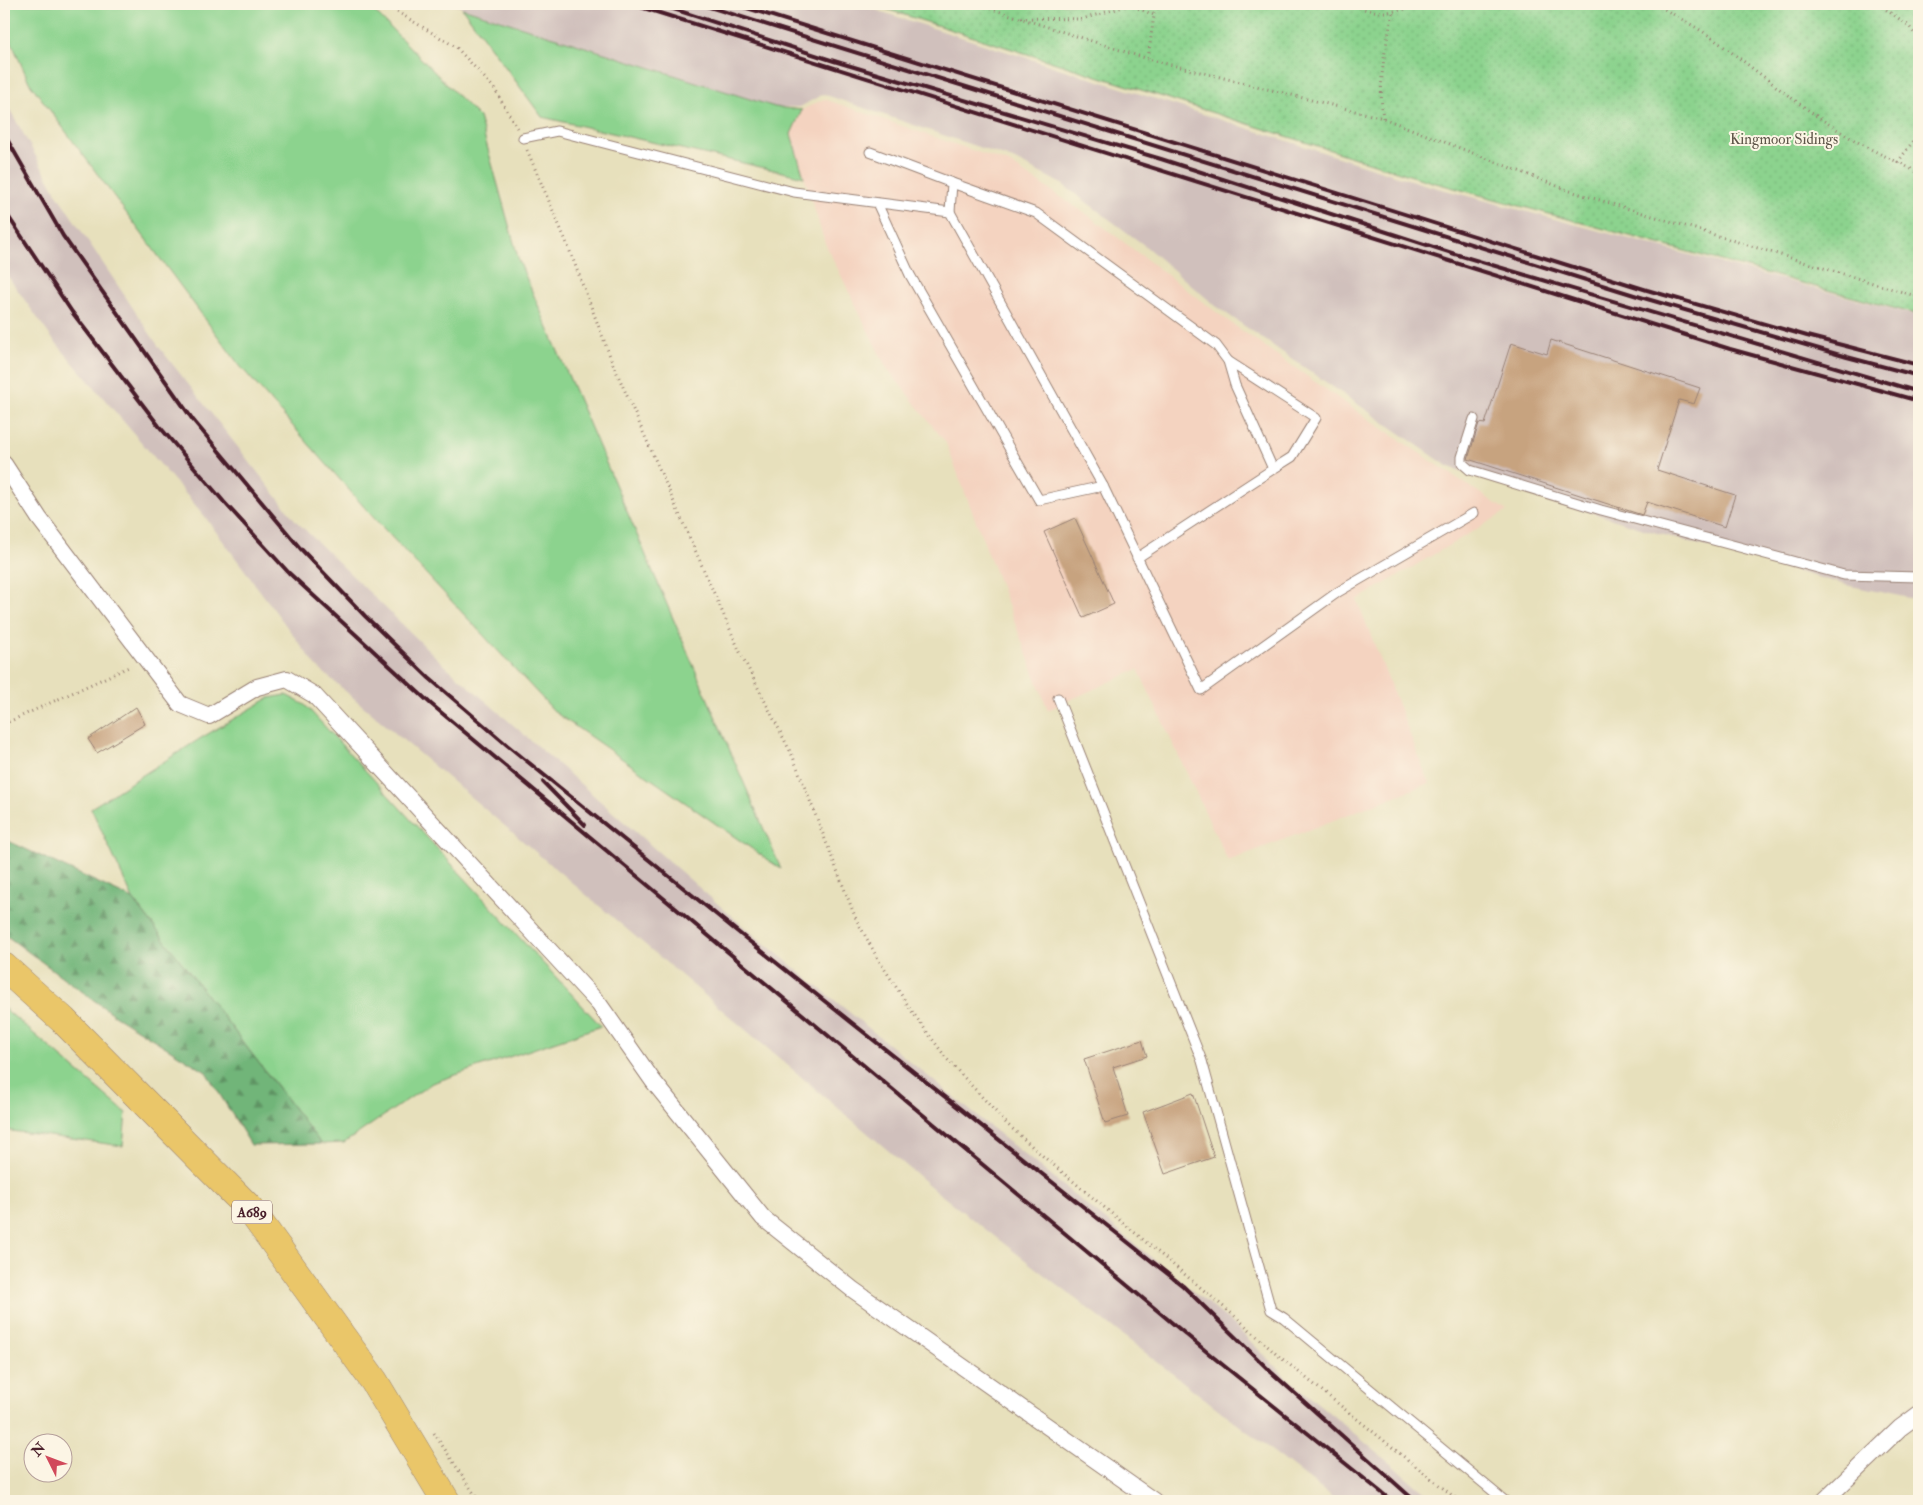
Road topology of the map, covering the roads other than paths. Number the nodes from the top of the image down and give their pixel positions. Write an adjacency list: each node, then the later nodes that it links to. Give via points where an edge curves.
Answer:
1 (523, 138): 4 (lane, via 557,130 794,192)
2 (870, 152): 3 (lane)
3 (952, 183): 5 (lane); 6 (lane, via 1036,213 1216,345)
4 (877, 203): 5 (lane); 10 (lane, via 910,275 1039,500)
5 (950, 212): 10 (lane)
6 (1228, 362): 9 (lane); 9 (lane, via 1316,418 1292,456)
7 (1474, 419): 13 (lane, via 1462,457 1462,463 1470,470 1610,513 1844,575)
8 (4, 464): 18 (street, via 40,518 180,704 209,716 257,687 288,679 314,695 599,1004 653,1081 763,1218 852,1289)
9 (1273, 469): 12 (lane)
10 (1102, 486): 12 (lane)
11 (1474, 513): 12 (lane, via 1338,592 1201,690)
12 (1137, 558)
13 (1919, 577)
14 (1058, 698): 19 (lane, via 1202,1061 1271,1310)
15 (4, 967): 17 (highway, A689, via 63,1020 249,1208 374,1381)
16 (1919, 1414): 20 (street, via 1900,1428)
17 (446, 1501)
18 (1154, 1501)
19 (1505, 1501)
20 (1824, 1501)

